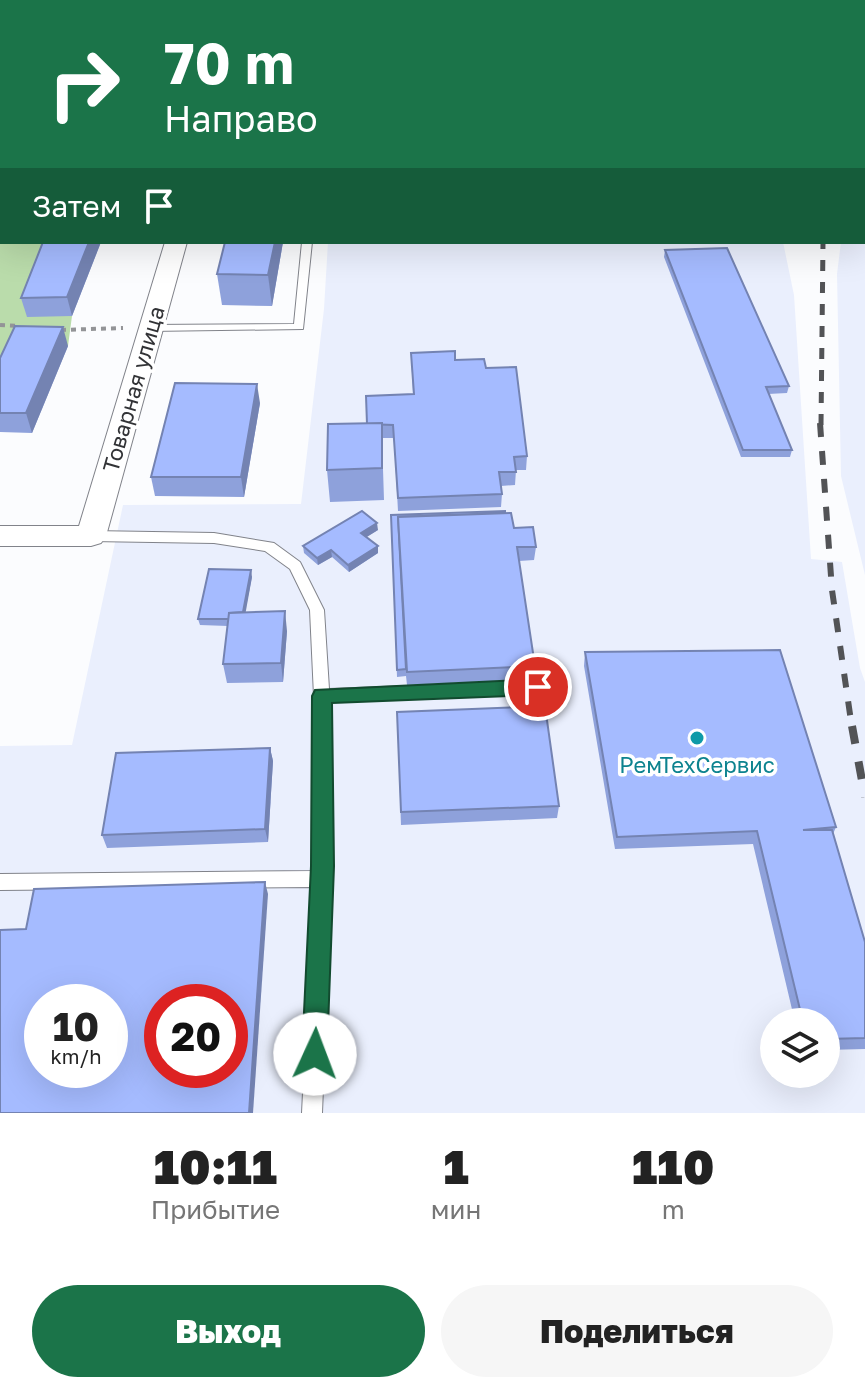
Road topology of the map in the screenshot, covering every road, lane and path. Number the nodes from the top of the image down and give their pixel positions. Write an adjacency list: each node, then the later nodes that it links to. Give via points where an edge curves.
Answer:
1 (175, 244): 5 (street, Товарная улица)
2 (307, 244): 5 (lane, via 299,327)
3 (0, 325): 4 (path)
4 (28, 327)
5 (137, 328): 6 (path); 8 (street, Товарная улица)
6 (56, 330)
7 (0, 536): 8 (street)
8 (91, 536): 10 (lane, via 214,538 269,547 295,566 317,610)
9 (538, 687): 10 (lane)
10 (322, 696): 11 (lane)
11 (322, 879): 12 (lane); 13 (lane)
12 (0, 882)
13 (312, 1113)

